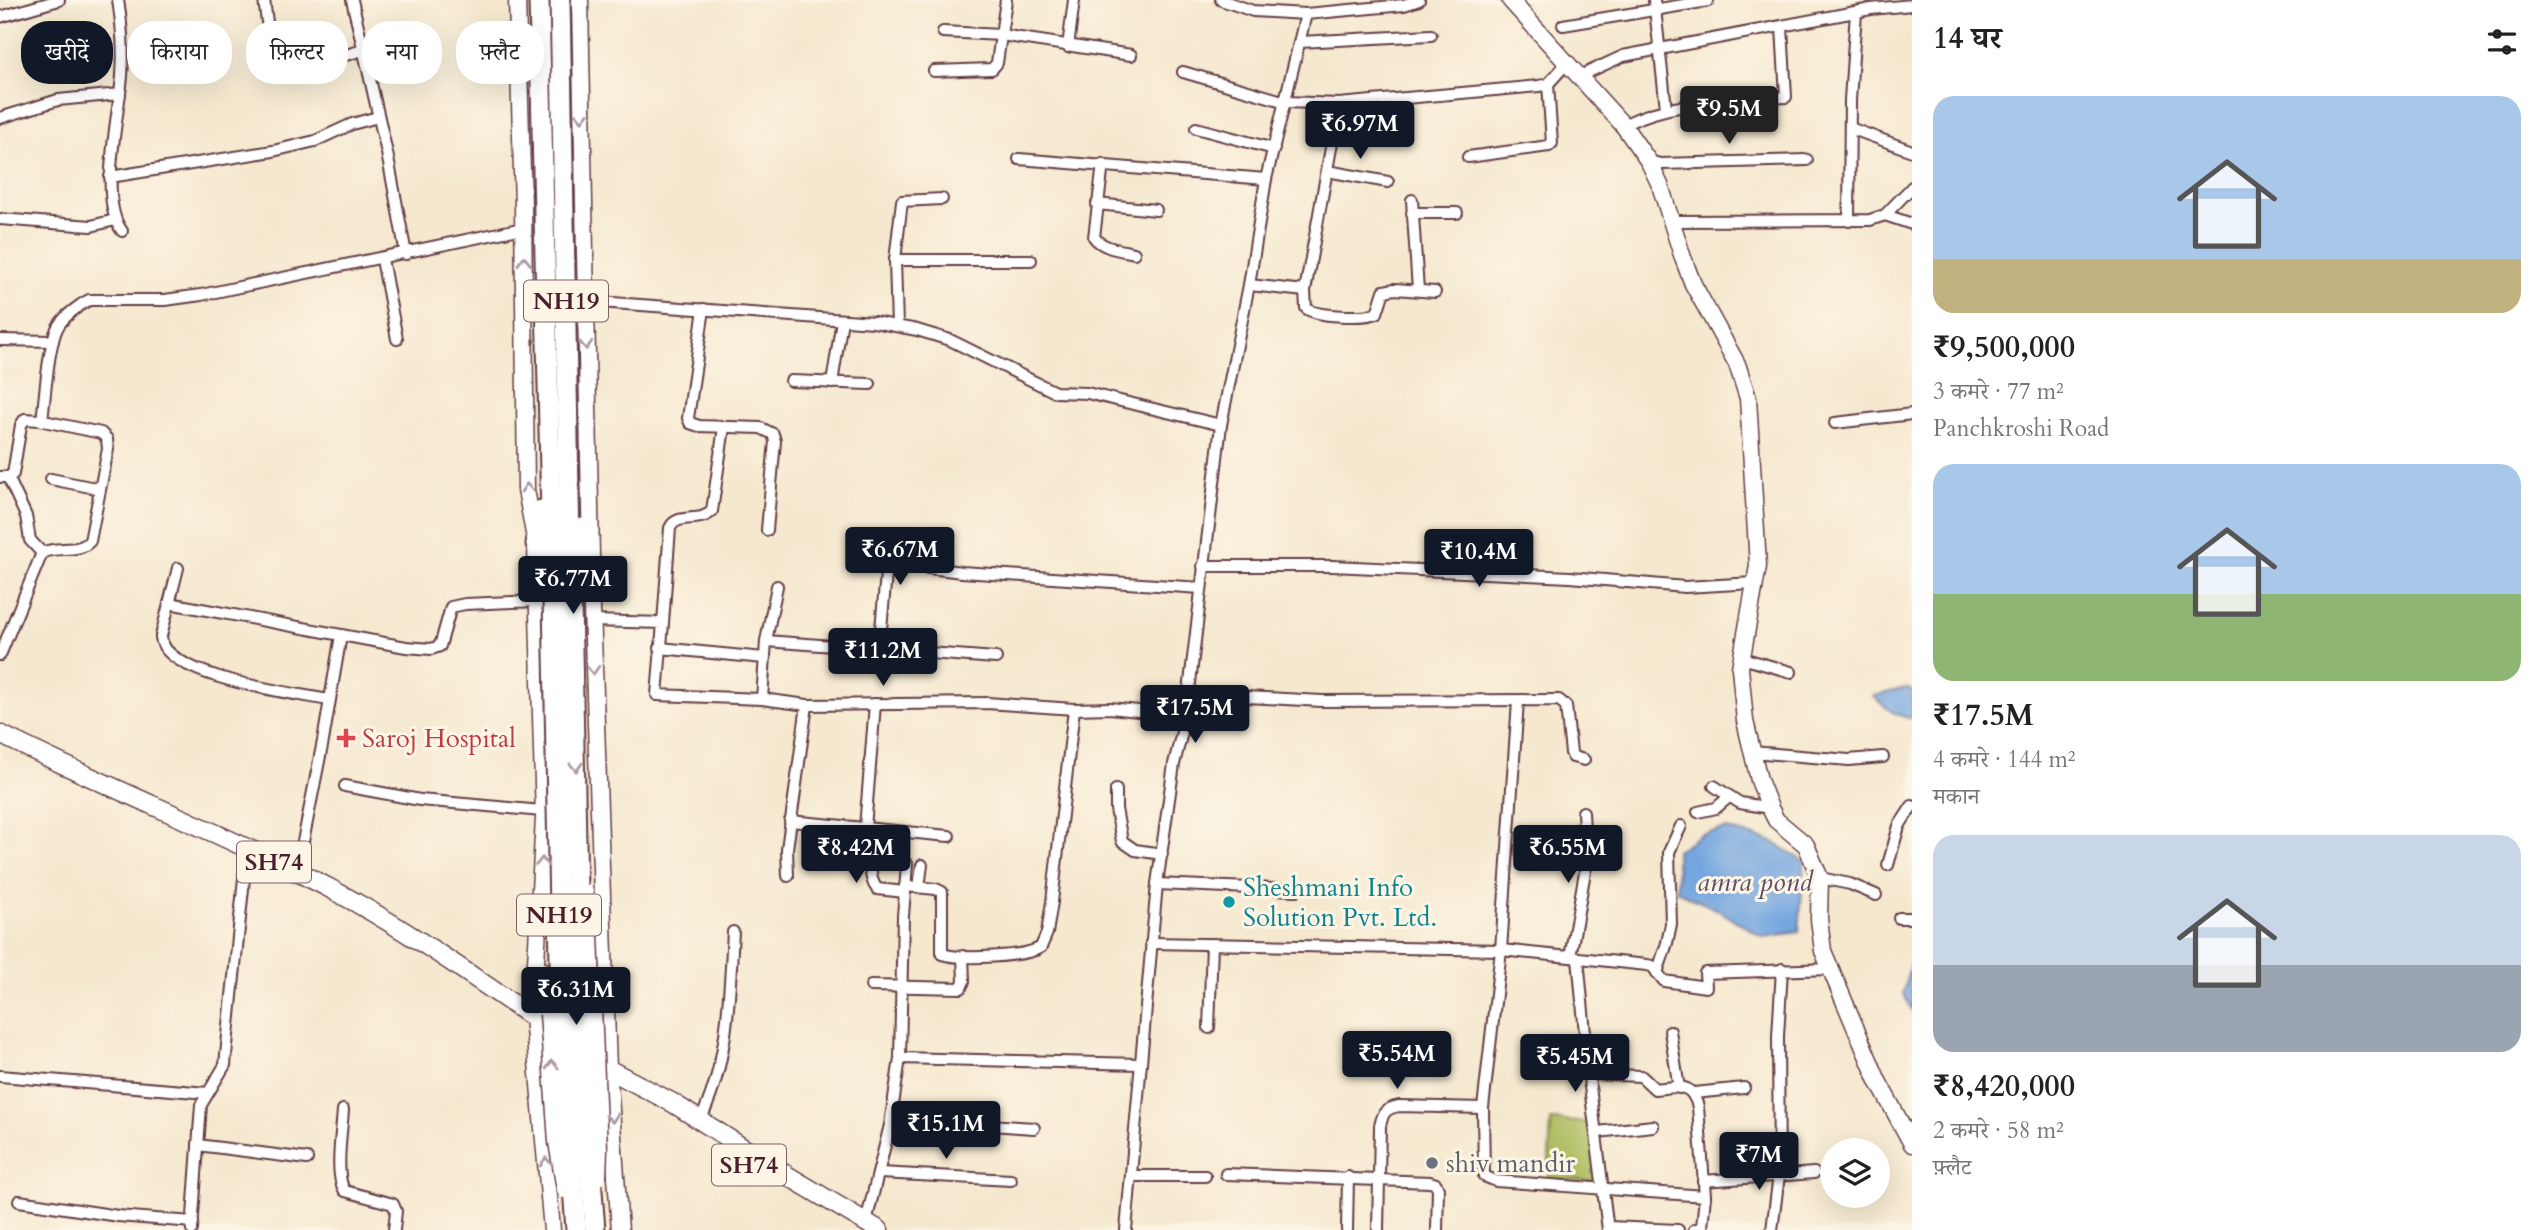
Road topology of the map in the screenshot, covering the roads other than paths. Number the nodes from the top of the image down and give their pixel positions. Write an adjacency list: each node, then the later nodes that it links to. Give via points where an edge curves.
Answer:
1 (59, 0): 20 (street)
2 (118, 0): 38 (street, via 123,49)
3 (264, 0): 21 (street)
4 (352, 0): 28 (street)
5 (517, 0): 71 (street)
6 (539, 0): 98 (highway, NH19)
7 (560, 0): 97 (highway, NH19)
8 (580, 0): 82 (street, one-way to 82)
9 (1006, 0): 25 (street)
10 (1074, 0): 29 (street)
11 (1221, 0): 19 (street, via 1253,11)
12 (1315, 0): 19 (street)
13 (1419, 0): 19 (street)
14 (1515, 1): 32 (street)
15 (1707, 1): 17 (street)
16 (1912, 5): 18 (street)
17 (1655, 6): 22 (street); 30 (street)
18 (1856, 12): 23 (street); 46 (street)
19 (1311, 14): 27 (street)
20 (0, 17)
21 (267, 21)
22 (1563, 25)
23 (1782, 27): 30 (street); 41 (street, via 1786,97)
24 (943, 32): 25 (street)
25 (1001, 35): 29 (street); 33 (street, via 992,69)
26 (1431, 35): 27 (street)
27 (1300, 42): 39 (street)
28 (362, 45)
29 (1068, 47): 31 (street)
30 (1660, 49): 35 (street, via 1623,56); 41 (street)
31 (1131, 55)
32 (1567, 63): 35 (street); 37 (street)
33 (934, 71)
34 (1183, 72): 39 (street)
35 (1580, 76): 44 (street)
36 (371, 84): 42 (street)
37 (1548, 84): 40 (street); 49 (street, via 1549,146)
38 (120, 94): 43 (street, via 58,100); 55 (street)
39 (1286, 102): 40 (street); 47 (street)
40 (1339, 104): 54 (street)
41 (1666, 108): 44 (street)
42 (378, 117): 55 (street, via 273,151); 74 (street)
43 (0, 118)
44 (1623, 125): 52 (street)
45 (1196, 128): 47 (street)
46 (1850, 128): 48 (street); 69 (street)
47 (1274, 149): 56 (street)
48 (1912, 151)
49 (1468, 157)
50 (1019, 159): 53 (street)
51 (1807, 160): 52 (street)
52 (1649, 162): 68 (street)
53 (1103, 164): 56 (street); 61 (street)
54 (1327, 171): 57 (street); 80 (street)
55 (110, 177): 67 (street)
56 (1266, 179): 78 (street)
57 (1388, 182)
58 (1910, 191): 65 (street)
59 (942, 199): 76 (street, via 902,201)
60 (1412, 200): 64 (street)
61 (1097, 204): 62 (street); 73 (street, via 1094,237 1098,243)
62 (1156, 210)
63 (1457, 212): 64 (street)
64 (1412, 213): 79 (street)
65 (1885, 215): 69 (street); 70 (street)
66 (0, 219): 67 (street, via 91,226)
67 (116, 220): 72 (street)
68 (1673, 221): 69 (street); 107 (street, via 1693,285 1737,364 1748,398 1758,566)
69 (1849, 221)
70 (1912, 224)
71 (523, 228): 74 (street); 103 (street, one-way to 71, via 526,489)
72 (122, 231)
73 (1134, 253)
74 (406, 254): 75 (street)
75 (382, 258): 86 (street); 88 (street, via 189,297 89,300 58,326)
76 (895, 260): 77 (street); 85 (street)
77 (1031, 260)
78 (1249, 285): 80 (street); 95 (street)
79 (1418, 290): 80 (street, via 1384,291 1377,313 1369,316 1310,312 1304,304); 81 (street)
80 (1305, 291)
81 (1435, 292)
82 (585, 301): 83 (street); 110 (street, one-way to 110)
83 (704, 309): 84 (street); 96 (street, via 688,418 699,426)
84 (842, 320): 85 (street); 90 (street)
85 (897, 326): 95 (street, via 950,340 1055,392 1087,393)
86 (397, 339)
87 (0, 340): 88 (street)
88 (53, 341): 93 (street)
89 (791, 381): 90 (street)
90 (832, 383): 91 (street)
91 (870, 384)
92 (1912, 414): 94 (street)
93 (41, 420): 99 (street, via 22,422 15,469); 101 (street, via 105,435 108,449)
94 (1836, 423)
95 (1221, 425): 105 (street)
96 (724, 427): 102 (street, via 761,428 773,433); 114 (street, via 712,511 704,518 677,520 670,528)
97 (569, 447): 110 (highway); 111 (highway, NH19)
98 (549, 458): 103 (highway); 111 (highway, NH19)
99 (4, 477): 104 (street, via 26,516 30,540)
100 (51, 479): 101 (street)
101 (100, 489): 104 (street, via 88,544)
102 (767, 530)
103 (536, 544): 111 (street)
104 (42, 553): 119 (street)
105 (1203, 566): 107 (street, via 1332,566 1685,587); 109 (street)
106 (178, 568): 112 (street)
107 (1754, 583): 122 (street)
108 (777, 586): 116 (street)
109 (1201, 588): 118 (street, via 887,563); 124 (street)
110 (592, 592): 113 (street)
111 (554, 601): 115 (street, via 451,607 440,646 431,649); 142 (street); 216 (highway, NH19, bridge, via 561,1014); 217 (highway, NH19, one-way to 217, bridge, via 577,824 580,1034)
112 (169, 603): 115 (street); 126 (street, via 161,642 180,660 227,680)
113 (592, 621): 114 (street); 180 (street, one-way to 180)
114 (663, 622): 117 (street)
115 (341, 635): 126 (street)
116 (766, 641): 118 (street); 120 (street)
117 (660, 648): 120 (street); 125 (street, via 657,695)
118 (879, 651): 121 (street)
119 (0, 655)
120 (764, 658): 125 (street)
121 (996, 658)
122 (1742, 658): 123 (street); 133 (street, via 1745,721)
123 (1791, 672)
124 (1189, 694): 127 (street, via 1322,701); 131 (street)
125 (762, 699): 129 (street)
126 (329, 700): 154 (street)
127 (1518, 701): 135 (street, via 1563,702 1571,753); 167 (street)
128 (875, 704): 129 (street); 130 (street, via 987,703); 147 (street)
129 (807, 705): 145 (street)
130 (1074, 709): 131 (street); 168 (street, via 1050,912 1041,947 1025,954)
131 (1186, 716): 150 (street, via 1174,764)
132 (0, 734): 149 (main road, SH74)
133 (1752, 752): 134 (street, via 1849,760); 141 (street)
134 (1883, 757)
135 (1584, 760)
136 (345, 786): 142 (street, via 421,800)
137 (1714, 786): 139 (street)
138 (1116, 790): 150 (street, via 1122,841 1135,849)
139 (1728, 797): 141 (street); 144 (street, via 1716,807)
140 (1912, 806): 153 (street, via 1899,826)
141 (1770, 808): 156 (street, via 1776,820 1806,845)
142 (543, 811): 175 (street, one-way to 142)
143 (1583, 812): 169 (street, via 1587,866)
144 (1698, 812)
145 (790, 821): 147 (street); 155 (street)
146 (1681, 827): 172 (street, via 1670,852 1671,924)
147 (870, 829): 148 (street); 159 (street, via 872,884 877,890)
148 (949, 836)
149 (247, 849): 154 (main road, SH74); 186 (street, via 225,1065)
150 (1162, 854): 157 (street)
151 (907, 864): 159 (street)
152 (922, 865): 158 (street)
153 (1888, 865)
154 (297, 873): 175 (main road, SH74, via 392,923)
155 (788, 876)
156 (1820, 878): 161 (street); 170 (street, via 1820,929)
157 (1157, 884): 160 (street); 165 (street)
158 (919, 887): 159 (street); 168 (street, via 942,892 941,951 947,956)
159 (905, 889): 174 (street)
160 (1296, 890)
161 (1876, 895)
162 (1899, 918): 163 (street)
163 (1912, 918)
164 (733, 932): 191 (street, via 727,1033 712,1096)
165 (1151, 943): 166 (street); 179 (street)
166 (1212, 944): 167 (street); 176 (street)
167 (1501, 950): 169 (street); 188 (street)
168 (963, 956): 174 (street, via 961,988)
169 (1574, 958): 172 (street, via 1647,965); 181 (street)
170 (1831, 969): 171 (street); 195 (street, via 1878,1081)
171 (1782, 970): 172 (street, via 1705,973 1706,987 1664,981); 201 (street)
172 (1657, 973)
173 (871, 986): 174 (street)
174 (903, 987): 178 (street)
175 (540, 1016): 180 (main road, SH74); 215 (street, one-way to 175); 216 (street, one-way to 175, bridge)
176 (1209, 1028)
177 (1671, 1031): 183 (street)
178 (900, 1058): 179 (street); 190 (street)
179 (1140, 1064): 202 (street)
180 (608, 1069): 185 (main road, SH74); 218 (street, one-way to 218)
181 (1589, 1074): 183 (street, via 1641,1076 1655,1089); 194 (street)
182 (0, 1076): 186 (street)
183 (1679, 1088): 187 (street)
184 (1744, 1088): 187 (street)
185 (649, 1091): 191 (main road, SH74); 212 (main road, SH74, via 668,1114)
186 (208, 1093): 196 (street, via 201,1105)
187 (1694, 1093): 207 (street)
188 (1483, 1108): 206 (street, via 1386,1109 1380,1126); 208 (street, via 1483,1176 1488,1180)
189 (343, 1110): 214 (street, via 341,1187 393,1205)
190 (891, 1118): 193 (street); 198 (street)
191 (700, 1121): 212 (main road, SH74)
192 (1653, 1126): 194 (street)
193 (1034, 1128)
194 (1597, 1132): 208 (street)
195 (1912, 1144)
196 (198, 1145): 197 (street); 211 (street)
197 (307, 1159)
198 (880, 1173): 205 (street); 212 (street)
199 (1814, 1173): 201 (street)
200 (1226, 1174): 204 (street)
201 (1779, 1175): 207 (street); 225 (street)
202 (1131, 1176): 203 (street); 219 (street)
203 (1205, 1176)
204 (1348, 1177): 206 (street); 220 (street)
205 (1011, 1180)
206 (1379, 1180): 221 (street); 222 (street, via 1436,1184)
207 (1703, 1181): 209 (street)
208 (1601, 1189): 209 (street); 213 (street)
209 (1705, 1196): 224 (street, via 1702,1227)
210 (19, 1201): 211 (street)
211 (192, 1226)
212 (867, 1227)
213 (1608, 1228): 223 (street)
214 (394, 1230)
215 (552, 1230)
216 (574, 1230)
217 (596, 1230)
218 (620, 1230)
219 (1126, 1230)
220 (1347, 1230)
221 (1378, 1230)
222 (1437, 1230)
223 (1678, 1230)
224 (1694, 1230)
225 (1772, 1230)

